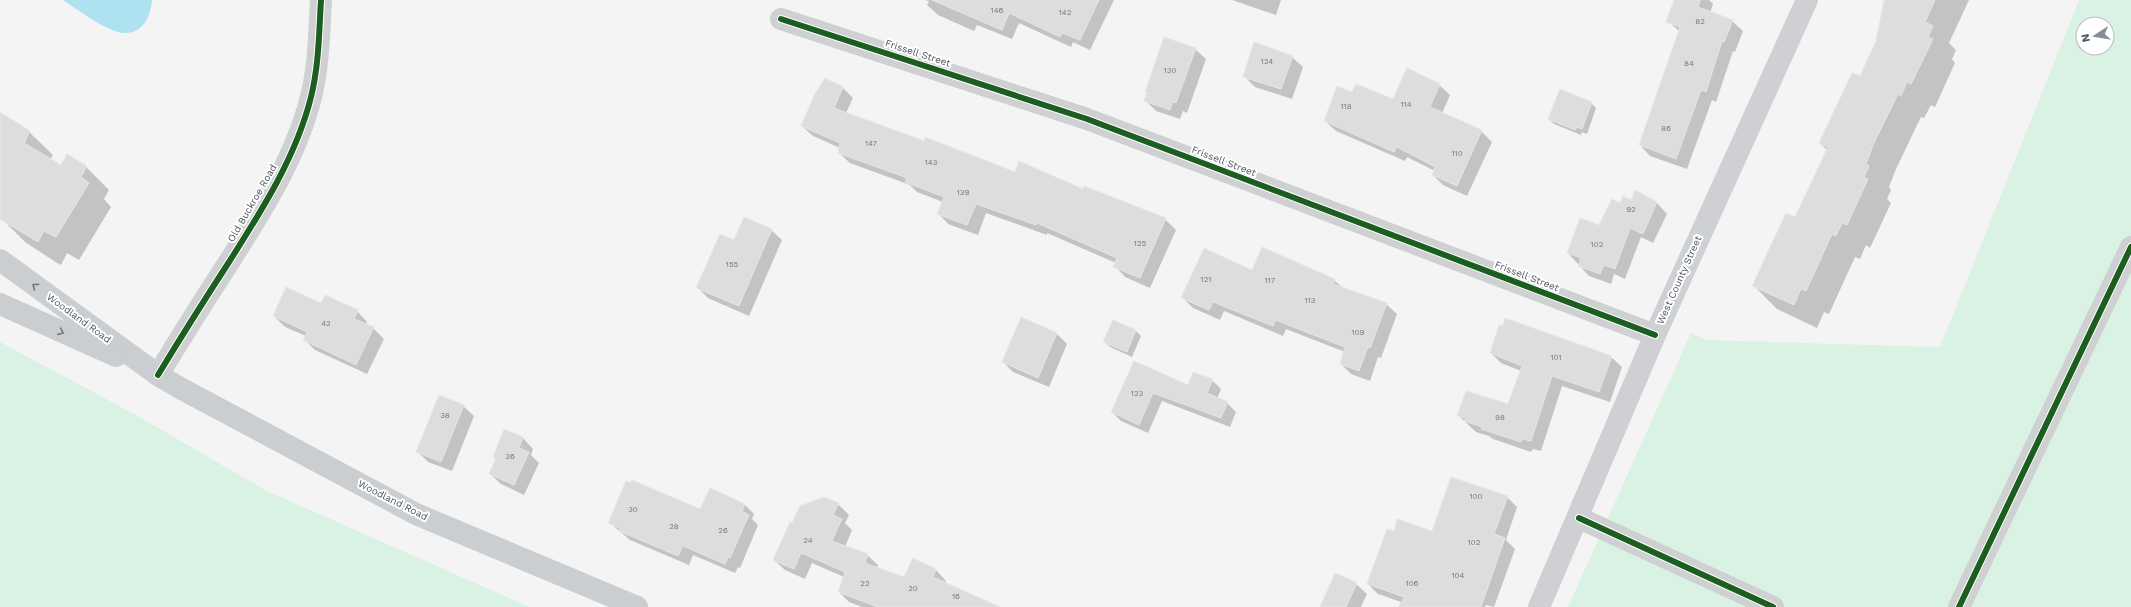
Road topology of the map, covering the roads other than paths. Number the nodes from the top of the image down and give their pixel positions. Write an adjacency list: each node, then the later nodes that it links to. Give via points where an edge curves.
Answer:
1 (321, 0): 8 (street, Old Buckroe Road, via 319,47 312,96 284,167 257,218)
2 (1807, 0): 7 (main road, West County Street)
3 (781, 19): 7 (street, Frissell Street, via 1087,119)
4 (2131, 247): 13 (street)
5 (0, 260): 8 (main road, Woodland Road, one-way to 5)
6 (0, 304): 8 (main road, Woodland Road, one-way to 8)
7 (1654, 335): 9 (main road, West County Street)
8 (158, 375): 10 (main road, Woodland Road, via 416,514)
9 (1579, 518): 11 (main road, West County Street); 12 (street)
10 (637, 607)
11 (1539, 607)
12 (1773, 607)
13 (1960, 607)

